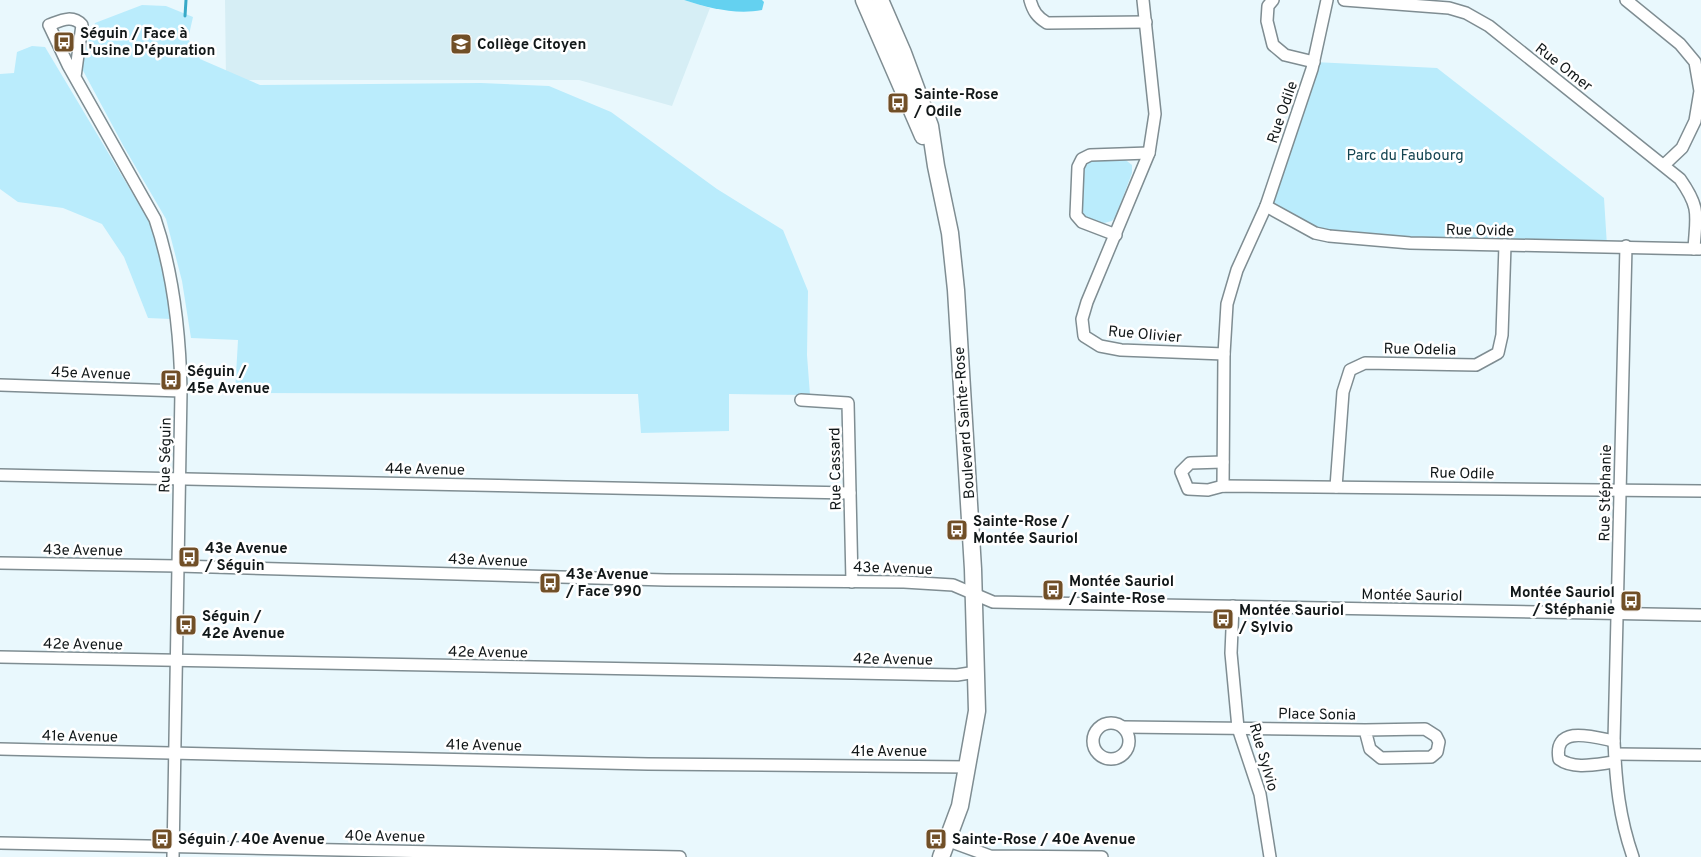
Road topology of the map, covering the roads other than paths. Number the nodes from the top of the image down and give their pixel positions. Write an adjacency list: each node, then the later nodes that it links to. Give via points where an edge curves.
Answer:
1 (864, 0): 15 (street, Boulevard Sainte-Rose)
2 (880, 0): 15 (street, Boulevard Sainte-Rose, via 925,110)
3 (1030, 0): 10 (street, via 1033,11 1047,23)
4 (1143, 0): 10 (street, Rue Olivier)
5 (1273, 0): 11 (street, via 1268,6 1267,21 1273,45 1285,55)
6 (1327, 0): 11 (street, Rue Odile)
7 (1344, 0): 9 (street, Rue Omer)
8 (1626, 0): 14 (street, via 1680,44 1695,62 1700,91 1695,122 1682,148)
9 (1449, 4): 14 (street, Rue Omer, via 1489,26)
10 (1146, 22): 13 (street, Rue Olivier, via 1155,114)
11 (1314, 62): 16 (street, Rue Odile)
12 (75, 77): 12 (street, Rue Séguin, via 48,25 66,19 74,19 82,25); 23 (street, Rue Séguin, via 158,227 177,309)
13 (1149, 153): 17 (street, Rue Olivier); 17 (street, via 1090,155 1082,159 1078,167 1076,215 1082,222)
14 (1664, 165): 20 (street, Rue Omer, via 1680,179 1691,195 1697,211)
15 (936, 166): 36 (street, Boulevard Sainte-Rose, via 956,281)
16 (1266, 206): 18 (street, Rue Ovide, via 1314,233 1329,236 1410,243); 21 (street, Rue Odile, via 1237,270 1227,304)
17 (1116, 235): 21 (street, Rue Olivier, via 1087,302 1082,319 1084,336 1100,346 1121,350)
18 (1505, 245): 19 (street, Rue Ovide); 29 (street, Rue Odelia, via 1502,335 1498,353 1476,365 1365,363 1350,370 1343,392)
19 (1626, 246): 20 (street, Rue Ovide); 30 (street, Rue Stéphanie)
20 (1697, 249)
21 (1224, 354): 25 (street, Rue Odile)
22 (0, 385): 23 (street, 45e Avenue)
23 (181, 391): 27 (street, Rue Séguin)
24 (802, 400): 32 (street, Rue Cassard, via 848,403)
25 (1223, 462): 28 (street, Rue Odile); 28 (street, Rue Odile, via 1190,463 1181,472 1188,489 1208,490)
26 (0, 475): 27 (street, 44e Avenue)
27 (180, 480): 32 (street, 44e Avenue); 34 (street, Rue Séguin)
28 (1223, 486): 29 (street, Rue Odile)
29 (1336, 487): 30 (street, Rue Odile)
30 (1620, 489): 31 (street, Rue Odile); 38 (street, Rue Stéphanie)
31 (1701, 491)
32 (850, 493): 35 (street, Rue Cassard)
33 (0, 563): 34 (street, 43e Avenue)
34 (178, 566): 35 (street, 43e Avenue); 41 (street, Rue Séguin)
35 (852, 582): 36 (street, 43e Avenue, via 953,586)
36 (974, 594): 37 (street, Montée Sauriol, via 993,602); 42 (street, Boulevard Sainte-Rose)
37 (1233, 606): 38 (street, Montée Sauriol); 44 (street, Rue Sylvio, via 1231,653)
38 (1617, 614): 39 (street, Montée Sauriol); 46 (street, Rue Stéphanie)
39 (1701, 615)
40 (0, 658): 41 (street, 42e Avenue)
41 (176, 661): 42 (street, 42e Avenue, via 956,675); 48 (street, Rue Séguin)
42 (976, 672): 51 (street, Boulevard Sainte-Rose, via 977,711)
43 (1123, 727): 44 (street, Place Sonia)
44 (1238, 728): 45 (street, Place Sonia); 59 (street, Rue Sylvio, via 1260,794)
45 (1365, 730): 45 (street, Place Sonia, via 1370,750 1381,758 1431,757 1437,752 1439,742 1436,736 1425,729)
46 (1614, 741): 50 (street, Rue Stéphanie); 50 (street, via 1566,737 1560,741 1558,752 1559,759 1578,766)
47 (0, 749): 48 (street, 41e Avenue)
48 (175, 753): 51 (street, 41e Avenue, via 648,764); 54 (street, Rue Séguin)
49 (1701, 755): 50 (street)
50 (1615, 758): 60 (street, Rue Stéphanie, via 1620,812)
51 (968, 767): 52 (street, Boulevard Sainte-Rose)
52 (948, 841): 57 (street, Boulevard Sainte-Rose); 58 (street, via 990,856)
53 (0, 843): 54 (street, 40e Avenue)
54 (173, 852): 55 (street, 40e Avenue)
55 (559, 856): 56 (street, 40e Avenue)
56 (680, 857)
57 (942, 857)
58 (1102, 857)
59 (1270, 857)
60 (1633, 857)

